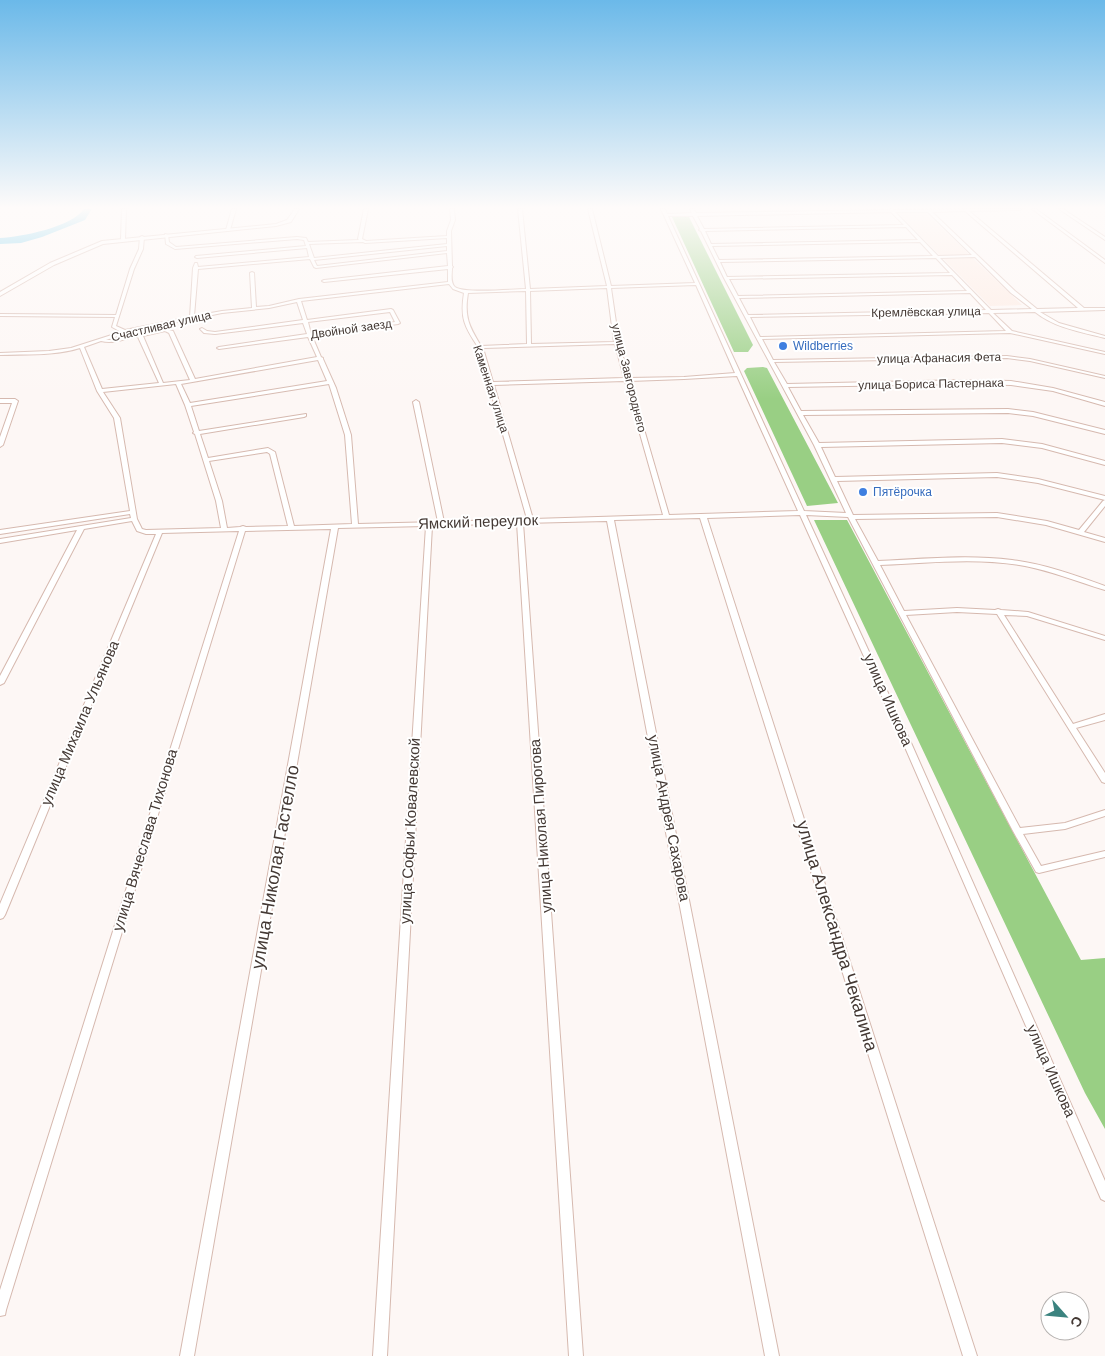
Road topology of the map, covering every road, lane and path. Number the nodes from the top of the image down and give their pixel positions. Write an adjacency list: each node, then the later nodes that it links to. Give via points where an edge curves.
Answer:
1 (40, 272): 22 (street)
2 (131, 272): 31 (street)
3 (195, 272): 33 (street)
4 (403, 272): 15 (street)
5 (451, 272): 16 (street)
6 (526, 272): 19 (street)
7 (605, 272): 18 (street, улица Завгороднего)
8 (693, 272): 17 (street, улица Ишкова)
9 (723, 272): 14 (street)
10 (993, 272): 28 (street)
11 (1039, 272): 27 (street)
12 (252, 273): 26 (street)
13 (953, 274): 14 (street); 21 (street)
14 (726, 278): 23 (street)
15 (324, 281)
16 (450, 283): 20 (street); 24 (street, Счастливая улица)
17 (698, 284): 18 (street); 53 (street, улица Ишкова)
18 (609, 287): 19 (street); 44 (street, улица Завгороднего)
19 (528, 290): 20 (street); 45 (street)
20 (466, 292): 47 (street, Каменная улица, via 462,312)
21 (970, 292): 23 (street); 29 (street)
22 (0, 294)
23 (737, 296): 32 (street)
24 (299, 300): 26 (street, Счастливая улица); 34 (street)
25 (1105, 308): 27 (street, Кремлёвская улица)
26 (254, 309): 33 (street, Счастливая улица)
27 (1082, 309): 28 (street, Кремлёвская улица)
28 (1034, 310): 29 (street, Кремлёвская улица); 41 (street, via 1057,324)
29 (989, 311): 32 (street, Кремлёвская улица); 37 (street)
30 (0, 315): 31 (street)
31 (117, 316): 36 (street, via 114,327)
32 (747, 316): 42 (street)
33 (192, 317): 36 (street, Счастливая улица)
34 (304, 321): 35 (street, Двойной заезд, via 215,333); 38 (street); 38 (street, Двойной заезд, via 391,310 398,322)
35 (202, 329)
36 (123, 332): 40 (street); 43 (street, Счастливая улица)
37 (1010, 332): 42 (street); 49 (street)
38 (309, 334): 48 (street, Двойной заезд); 51 (street)
39 (140, 335): 40 (street); 56 (street, via 165,330 171,332); 60 (street)
40 (133, 336): 43 (street, via 115,341)
41 (1105, 337)
42 (759, 338): 52 (street)
43 (101, 340): 46 (street, Счастливая улица)
44 (617, 343): 45 (street); 55 (street, улица Завгороднего)
45 (529, 345): 47 (street)
46 (82, 347): 50 (street, Счастливая улица); 62 (street)
47 (480, 347): 59 (street, Каменная улица)
48 (219, 348)
49 (1105, 353)
50 (0, 354)
51 (321, 358): 56 (street); 57 (street)
52 (771, 361): 54 (street, улица Афанасия Фета, via 1007,357); 61 (street)
53 (739, 374): 55 (street); 79 (street, улица Ишкова)
54 (1105, 377)
55 (627, 380): 59 (street); 80 (street, улица Завгороднего)
56 (193, 381): 58 (street)
57 (330, 382): 66 (street); 89 (street, via 348,435)
58 (178, 383): 60 (street); 66 (street)
59 (490, 384): 86 (street, Каменная улица)
60 (162, 385): 62 (street)
61 (785, 386): 65 (street, улица Бориса Пастернака, via 1011,383); 67 (street)
62 (100, 391): 78 (street, via 117,418)
63 (0, 401): 71 (street, via 15,401)
64 (416, 402): 88 (street)
65 (1105, 404)
66 (188, 406): 70 (street)
67 (800, 413): 69 (street, via 1008,411); 72 (street)
68 (304, 415): 70 (street)
69 (1105, 432)
70 (196, 433): 73 (street)
71 (0, 445)
72 (817, 445): 74 (street, via 1002,441 1042,446); 75 (street)
73 (205, 460): 91 (street, via 268,450 273,454); 93 (street)
74 (1105, 463)
75 (835, 479): 76 (street, via 997,475 1054,484); 82 (street)
76 (1105, 498)
77 (1105, 502): 97 (street)
78 (132, 512): 84 (street); 96 (street)
79 (803, 513): 81 (street, Ямский переулок); 82 (street, Ямский переулок); 113 (street, улица Ишкова)
80 (668, 516): 81 (street, Ямский переулок); 83 (street, Ямский переулок)
81 (703, 516): 119 (street, улица Александра Чекалина)
82 (851, 516): 97 (street, Ямский переулок, via 997,515); 100 (street)
83 (610, 518): 86 (street, Ямский переулок); 118 (street, улица Андрея Сахарова)
84 (134, 519): 92 (street); 95 (street, via 139,530)
85 (520, 520): 86 (street, Ямский переулок); 88 (street, Ямский переулок); 117 (street, улица Николая Пирогова)
86 (530, 520)
87 (428, 523): 88 (street, Ямский переулок); 89 (street, Ямский переулок); 116 (street, улица Софьи Ковалевской)
88 (441, 523)
89 (355, 525): 90 (street, Ямский переулок)
90 (335, 526): 91 (street, Ямский переулок); 115 (street, улица Николая Гастелло)
91 (291, 527): 94 (street, Ямский переулок)
92 (80, 528): 99 (street); 105 (street)
93 (224, 528): 94 (street, Ямский переулок); 95 (street, Ямский переулок)
94 (243, 528): 114 (street, улица Вячеслава Тихонова)
95 (157, 531): 112 (street, улица Михаила Ульянова)
96 (0, 532)
97 (1081, 532): 98 (street, Ямский переулок)
98 (1105, 540)
99 (0, 541)
100 (876, 563): 101 (street, via 1014,562); 103 (street)
101 (1105, 588)
102 (998, 611): 103 (street); 104 (street, via 1028,614); 107 (street)
103 (902, 613): 110 (street)
104 (1105, 638)
105 (0, 683)
106 (1105, 717): 107 (street)
107 (1072, 727): 108 (street)
108 (1105, 780)
109 (1105, 813): 110 (street, via 1065,826)
110 (1017, 831): 111 (street, via 1039,870)
111 (1105, 854)
112 (0, 915)
113 (1105, 1195)
114 (0, 1310)
115 (187, 1356)
116 (380, 1356)
117 (576, 1356)
118 (772, 1356)
119 (970, 1356)

